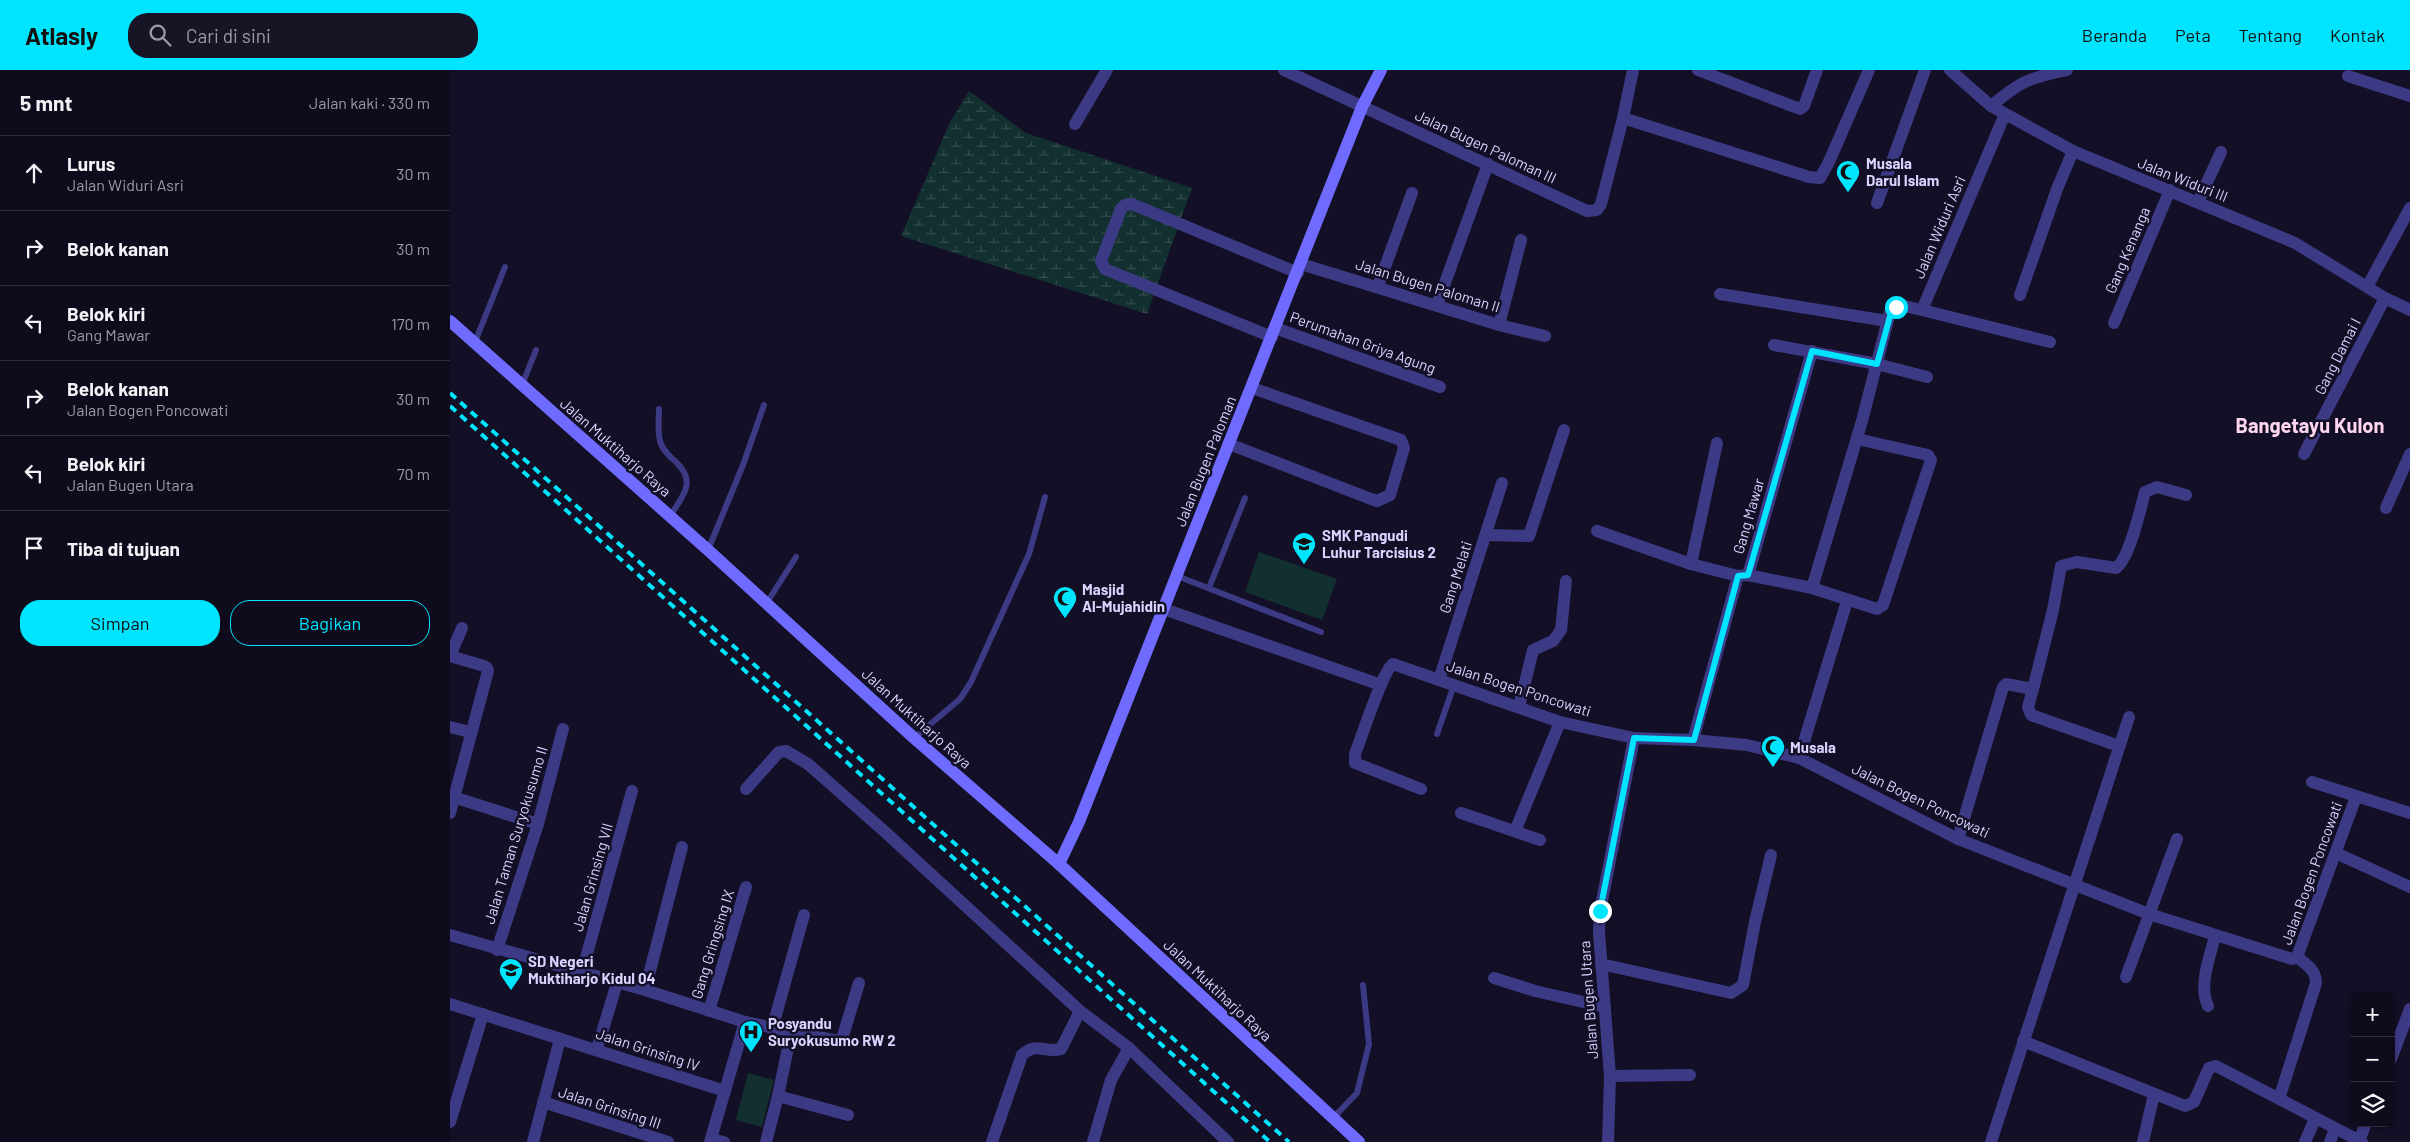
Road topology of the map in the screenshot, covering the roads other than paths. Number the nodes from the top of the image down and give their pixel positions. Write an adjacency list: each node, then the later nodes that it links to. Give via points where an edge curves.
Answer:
1 (1107, 70): 17 (street)
2 (1284, 70): 14 (street, Jalan Bugen Paloman III)
3 (1381, 70): 14 (street, Jalan Bugen Paloman)
4 (1633, 70): 16 (street)
5 (1698, 70): 6 (street, via 1800,110)
6 (1817, 70)
7 (1869, 70): 16 (street, via 1820,178)
8 (1925, 70): 24 (street)
9 (1950, 70): 13 (street, Jalan Widuri III)
10 (2067, 70): 13 (street, via 2032,77)
11 (2348, 76): 12 (street)
12 (2410, 96)
13 (1991, 106): 15 (street, Jalan Widuri III)
14 (1362, 107): 20 (street, Jalan Bugen Paloman III); 28 (street, Jalan Bugen Paloman)
15 (2005, 114): 18 (street, Jalan Widuri III); 35 (street, Jalan Widuri Asri)
16 (1623, 118): 20 (street, Jalan Bugen Paloman III, via 1601,204 1596,210 1587,211)
17 (1075, 124)
18 (2073, 151): 21 (street, Jalan Widuri III); 32 (street)
19 (2221, 152): 23 (street)
20 (1488, 164): 34 (street)
21 (2170, 190): 23 (street, Jalan Widuri III); 39 (street, Gang Kenanga)
22 (1412, 192): 29 (street)
23 (2198, 202): 30 (street, Jalan Widuri III, via 2295,243)
24 (1876, 203)
25 (2410, 208): 30 (street)
26 (1521, 240): 40 (street)
27 (505, 268): 43 (lane)
28 (1300, 268): 29 (street, Jalan Bugen Paloman II); 41 (street, Jalan Bugen Paloman); 41 (street, Jalan Bugen Paloman II, via 1132,204 1121,209 1101,261 1105,269)
29 (1378, 286): 34 (street, Jalan Bugen Paloman II)
30 (2367, 287): 33 (street, Jalan Widuri III)
31 (1720, 294): 38 (street)
32 (2020, 295)
33 (2385, 298): 36 (street, Jalan Widuri III); 59 (street, Gang Damai I)
34 (1437, 305): 40 (street, Jalan Bugen Paloman II)
35 (1922, 310): 38 (street, via 1896,307); 44 (street)
36 (2410, 310)
37 (450, 321): 43 (street, Jalan Muktiharjo Raya)
38 (1887, 321): 48 (street)
39 (2114, 323)
40 (1499, 325): 42 (street, Jalan Bugen Paloman II)
41 (1274, 333): 51 (street, Perumahan Griya Agung); 52 (street, Jalan Bugen Paloman)
42 (1545, 336)
43 (475, 342): 50 (street, Jalan Muktiharjo Raya)
44 (2050, 342)
45 (1774, 345): 47 (street)
46 (536, 350): 50 (lane)
47 (1812, 351): 48 (street); 73 (street, Gang Mawar)
48 (1877, 364): 49 (street); 56 (street)
49 (1928, 377)
50 (522, 386): 66 (street, Jalan Muktiharjo Raya)
51 (1440, 387)
52 (1252, 388): 58 (street, Jalan Bugen Paloman); 58 (street, via 1401,440 1404,448 1390,495 1377,501)
53 (764, 405): 69 (lane)
54 (659, 409): 66 (lane, via 661,444 687,478 683,496)
55 (1564, 430): 68 (street, via 1529,536)
56 (1857, 439): 76 (street); 77 (street, via 1928,455 1931,460 1881,608)
57 (1717, 443): 71 (street)
58 (1229, 444): 72 (street, Jalan Bugen Paloman)
59 (2304, 454)
60 (2410, 454): 65 (street)
61 (1502, 483): 68 (street, Gang Melati)
62 (2186, 495): 86 (street, via 2157,487 2146,492 2126,554 2122,564 2116,568 2077,562 2061,566)
63 (1045, 497): 94 (lane, via 1029,554 972,682 960,699)
64 (1245, 498): 75 (lane)
65 (2386, 508)
66 (670, 516): 69 (street, Jalan Muktiharjo Raya)
67 (1596, 531): 71 (street)
68 (1486, 535): 83 (street, Gang Melati)
69 (708, 550): 78 (street, Jalan Muktiharjo Raya)
70 (796, 557): 78 (lane)
71 (1691, 564): 73 (street)
72 (1177, 576): 75 (lane); 79 (street, Jalan Bugen Paloman)
73 (1743, 576): 76 (street); 96 (street, Gang Mawar)
74 (1566, 581): 87 (street, via 1561,630 1553,641 1533,650)
75 (1209, 588): 81 (lane)
76 (1812, 588): 77 (street)
77 (1847, 600): 98 (street)
78 (766, 604): 94 (street, Jalan Muktiharjo Raya)
79 (1164, 609): 84 (street); 116 (street, Jalan Bugen Paloman, via 1079,822)
80 (462, 628): 82 (street)
81 (1321, 632)
82 (450, 656): 92 (street, via 487,668)
83 (1439, 680): 84 (street, Jalan Bogen Poncowati, via 1396,665 1389,666); 85 (street, Jalan Bogen Poncowati)
84 (1381, 685): 101 (street, via 1355,754 1355,763)
85 (1454, 685): 87 (street, Jalan Bogen Poncowati); 93 (lane)
86 (2032, 689): 97 (street, via 2028,708 2031,715); 112 (street, via 2006,684 2003,687)
87 (1519, 707): 89 (street, Jalan Bogen Poncowati)
88 (2130, 718): 97 (street)
89 (1560, 722): 95 (street, Jalan Bogen Poncowati); 109 (street)
90 (450, 727): 92 (street)
91 (563, 728): 108 (street, Jalan Taman Suryokusumo II)
92 (470, 732): 103 (street)
93 (1437, 734)
94 (914, 738): 116 (street, Jalan Muktiharjo Raya)
95 (1634, 738): 96 (street, Jalan Bogen Poncowati); 126 (street, Jalan Bugen Utara, via 1600,911)
96 (1694, 740): 98 (street, Jalan Bogen Poncowati, via 1747,745)
97 (2120, 746): 117 (street)
98 (1798, 758): 112 (street, Jalan Bogen Poncowati)
99 (2312, 782): 104 (street)
100 (746, 789): 139 (street, via 779,752 786,751 808,764)
101 (1421, 789)
102 (632, 791): 127 (street, Jalan Grinsing VII)
103 (452, 796): 106 (street); 108 (street)
104 (2356, 797): 105 (street); 114 (street, Jalan Bogen Poncowati)
105 (2410, 812)
106 (450, 813)
107 (1461, 813): 109 (street)
108 (538, 824): 124 (street, Jalan Taman Suryokusumo II)
109 (1515, 831): 111 (street)
110 (2177, 839): 120 (street)
111 (1540, 840)
112 (1958, 840): 117 (street, Jalan Bogen Poncowati)
113 (682, 847): 133 (street)
114 (2336, 853): 119 (street); 125 (street, Jalan Bogen Poncowati)
115 (1772, 855): 126 (street, via 1743,985 1738,991 1731,993)
116 (1059, 864): 157 (street, Jalan Muktiharjo Raya)
117 (2076, 885): 120 (street, Jalan Bogen Poncowati); 145 (street)
118 (746, 887): 138 (street, Gang Gringsing IX)
119 (2410, 888)
120 (2149, 914): 123 (street, Jalan Bogen Poncowati); 128 (street)
121 (804, 915): 142 (street)
122 (450, 936): 124 (street)
123 (2215, 936): 125 (street, Jalan Bogen Poncowati, via 2292,959); 135 (street, via 2204,986)
124 (497, 950): 127 (street)
125 (2297, 957): 154 (street, via 2312,969 2316,983)
126 (1601, 964): 136 (street, Jalan Bugen Utara)
127 (582, 972): 130 (street)
128 (2126, 977)
129 (1494, 978): 136 (street)
130 (618, 983): 133 (street); 148 (street)
131 (859, 983): 143 (street, via 842,1039)
132 (1362, 985): 157 (lane, via 1369,1044 1357,1093)
133 (645, 990): 138 (street)
134 (450, 1004): 140 (street, Jalan Grinsing IV)
135 (2208, 1006)
136 (1605, 1007): 150 (street, Jalan Bugen Utara)
137 (2410, 1009): 147 (street)
138 (709, 1010): 141 (street)
139 (1080, 1010): 146 (street); 167 (street, via 1061,1049 1028,1049 1022,1055)
140 (483, 1014): 144 (street, Jalan Grinsing IV); 159 (street)
141 (745, 1022): 142 (street); 151 (street)
142 (772, 1029): 143 (street)
143 (791, 1033): 153 (street)
144 (560, 1039): 148 (street, Jalan Grinsing IV); 155 (street)
145 (2023, 1041): 152 (street); 172 (street)
146 (1129, 1048): 168 (street, via 1111,1080); 169 (street)
147 (2395, 1048)
148 (597, 1049): 151 (street, Jalan Grinsing IV)
149 (1690, 1075): 150 (street)
150 (1610, 1076): 171 (street, Jalan Bugen Utara)
151 (725, 1091): 162 (street)
152 (2154, 1094): 154 (street, via 2190,1106 2209,1068 2216,1066); 173 (street)
153 (778, 1096): 156 (street); 166 (street)
154 (2279, 1099): 158 (street)
155 (543, 1102): 164 (street); 165 (street, Jalan Grinsing III)
156 (848, 1115)
157 (1333, 1118): 170 (street, Jalan Muktiharjo Raya)
158 (2315, 1119): 161 (street); 174 (street)
159 (450, 1122)
160 (2365, 1127): 163 (street)
161 (2335, 1129): 163 (street); 175 (street)
162 (715, 1141)
163 (2361, 1141)
164 (533, 1142)
165 (668, 1142)
166 (766, 1142)
167 (992, 1142)
168 (1093, 1142)
169 (1228, 1142)
170 (1359, 1142)
171 (1608, 1142)
172 (1991, 1142)
173 (2143, 1142)
174 (2305, 1142)
175 (2330, 1142)

